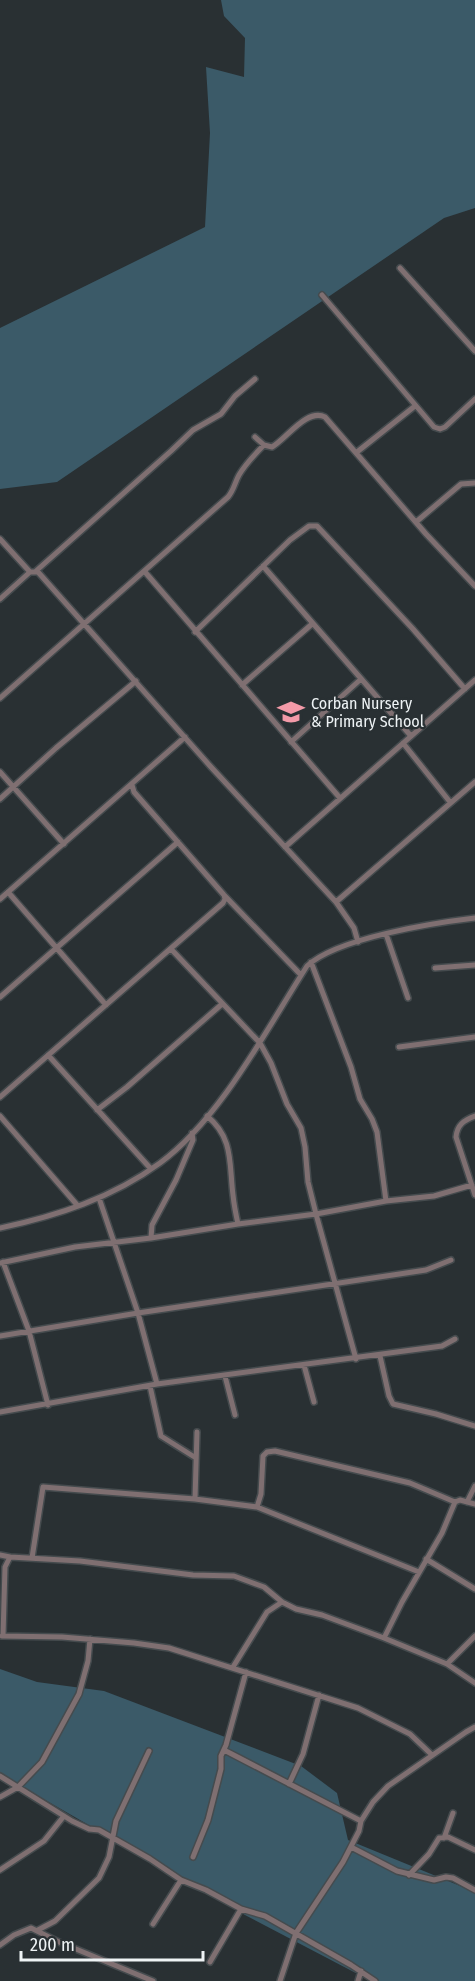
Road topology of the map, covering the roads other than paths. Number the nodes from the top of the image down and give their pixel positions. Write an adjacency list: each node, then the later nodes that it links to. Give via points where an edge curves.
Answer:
1 (400, 268): 3 (street)
2 (322, 295): 6 (street)
3 (475, 351)
4 (255, 379): 14 (street, via 221,414 184,436 171,452)
5 (475, 399): 6 (street, via 440,429)
6 (415, 406): 9 (street)
7 (255, 437): 8 (street)
8 (264, 445): 9 (street, via 272,447 312,415 321,415); 15 (street, via 239,474 228,497)
9 (357, 452): 11 (street)
10 (475, 483): 11 (street, via 461,484)
11 (416, 522): 16 (street)
12 (0, 539): 14 (street)
13 (263, 566): 18 (street); 20 (street); 25 (street, via 309,526 322,529)
14 (33, 571): 17 (street); 19 (street)
15 (145, 572): 19 (street); 20 (street)
16 (475, 586)
17 (1, 595)
18 (312, 624): 21 (street); 24 (street)
19 (85, 625): 23 (street); 26 (street)
20 (195, 632): 24 (street)
21 (361, 679): 27 (street); 29 (street)
22 (475, 680): 25 (street)
23 (136, 681): 28 (street); 34 (street)
24 (242, 685): 29 (street)
25 (465, 689): 27 (street)
26 (0, 698)
27 (411, 736): 30 (street)
28 (185, 737): 33 (street); 40 (street)
29 (291, 742): 35 (street)
30 (403, 743): 35 (street); 37 (street)
31 (0, 772): 34 (street)
32 (475, 782): 37 (street)
33 (132, 785): 38 (street); 39 (street)
34 (12, 787): 36 (street); 39 (street)
35 (340, 798): 40 (street)
36 (0, 799)
37 (450, 802): 44 (street)
38 (178, 842): 42 (street); 48 (street)
39 (64, 844): 41 (street)
40 (285, 847): 44 (street)
41 (8, 892): 43 (street); 48 (street)
42 (224, 895): 49 (street, via 223,903); 53 (street)
43 (0, 899)
44 (336, 902): 47 (street, via 354,928)
45 (475, 918): 46 (street)
46 (386, 934): 47 (street); 55 (street)
47 (358, 942): 50 (street)
48 (55, 948): 54 (street); 57 (street)
49 (171, 949): 56 (street); 57 (street)
50 (311, 962): 53 (street); 72 (street, via 360,1099 377,1132)
51 (475, 965): 52 (street)
52 (435, 968)
53 (301, 975): 59 (street)
54 (0, 997)
55 (408, 998)
56 (222, 1004): 59 (street); 63 (street)
57 (106, 1005): 61 (street)
58 (475, 1037): 60 (street)
59 (260, 1043): 65 (street); 74 (street, via 304,1136 308,1182)
60 (399, 1047)
61 (48, 1055): 62 (street); 63 (street)
62 (0, 1097)
63 (97, 1110): 68 (street)
64 (0, 1116): 73 (street)
65 (207, 1116): 67 (street); 75 (street, via 218,1124 226,1142)
66 (475, 1116): 69 (street, via 456,1130)
67 (192, 1133): 68 (street); 77 (street, via 193,1140 176,1180 152,1225)
68 (151, 1169): 71 (street)
69 (472, 1185): 70 (street); 72 (street, via 434,1196)
70 (475, 1194)
71 (99, 1198): 73 (street); 78 (street)
72 (386, 1201): 74 (street)
73 (78, 1206): 76 (street)
74 (316, 1214): 75 (street); 81 (street)
75 (238, 1224): 77 (street)
76 (0, 1228)
77 (151, 1238): 78 (street)
78 (115, 1243): 80 (street, via 75,1247); 82 (street)
79 (451, 1260): 81 (street, via 426,1270)
80 (2, 1263): 83 (street)
81 (337, 1285): 82 (street); 87 (street)
82 (138, 1313): 83 (street); 90 (street)
83 (29, 1331): 84 (street); 93 (street)
84 (0, 1336)
85 (455, 1339): 86 (street, via 442,1346)
86 (380, 1356): 87 (street); 96 (street, via 393,1404)
87 (356, 1359): 88 (street)
88 (304, 1365): 89 (street); 92 (street)
89 (225, 1376): 90 (street); 95 (street)
90 (157, 1384): 91 (street)
91 (150, 1386): 93 (street); 98 (street, via 161,1436)
92 (314, 1402)
93 (48, 1405): 94 (street)
94 (0, 1412)
95 (235, 1415)
96 (475, 1426)
97 (197, 1432): 98 (street)
98 (196, 1458): 100 (street)
99 (475, 1486): 102 (street)
100 (195, 1499): 104 (street); 107 (street, via 43,1487)
101 (455, 1502): 102 (street); 104 (street, via 410,1483 275,1451 263,1456); 108 (street)
102 (466, 1502): 103 (street)
103 (475, 1504)
104 (257, 1507): 109 (street)
105 (0, 1555): 106 (street)
106 (10, 1557): 107 (street); 112 (street, via 5,1567)
107 (32, 1558): 111 (street, via 234,1576 264,1587)
108 (426, 1559): 109 (street); 110 (street)
109 (419, 1572): 114 (street)
110 (475, 1589)
111 (282, 1602): 114 (street); 117 (street, via 267,1612)
112 (2, 1636): 115 (street)
113 (475, 1636): 116 (street)
114 (384, 1638): 116 (street)
115 (90, 1639): 117 (street, via 169,1648); 127 (street, via 79,1694 42,1762)
116 (447, 1664): 119 (street)
117 (233, 1667): 118 (street)
118 (246, 1672): 120 (street); 122 (street)
119 (475, 1683)
120 (319, 1695): 124 (street, via 385,1720 410,1734); 126 (street, via 303,1754)
121 (475, 1727): 124 (street)
122 (224, 1750): 126 (street); 136 (street, via 208,1820)
123 (149, 1751): 132 (street)
124 (432, 1755): 131 (street, via 388,1786)
125 (0, 1776): 127 (street)
126 (289, 1784): 131 (street)
127 (18, 1787): 128 (street); 130 (street)
128 (0, 1797)
129 (453, 1813): 133 (street)
130 (64, 1816): 132 (street); 137 (street, via 44,1841)
131 (361, 1821): 134 (street)
132 (112, 1838): 139 (street); 143 (street, via 99,1878 55,1921)
133 (444, 1838): 135 (street); 138 (street, via 439,1838)
134 (351, 1847): 138 (street); 144 (street)
135 (475, 1850)
136 (193, 1857)
137 (0, 1870)
138 (409, 1875): 140 (street, via 434,1880 453,1878)
139 (181, 1880): 141 (street); 142 (street)
140 (475, 1890)
141 (241, 1909): 144 (street, via 265,1916); 146 (street)
142 (153, 1924)
143 (38, 1930): 145 (street, via 31,1928); 148 (street)
144 (297, 1933): 147 (street); 149 (street)
145 (0, 1945)
146 (210, 1962)
147 (361, 1971): 150 (street); 151 (street)
148 (153, 1981)
149 (280, 1981)
150 (358, 1981)
151 (375, 1981)

